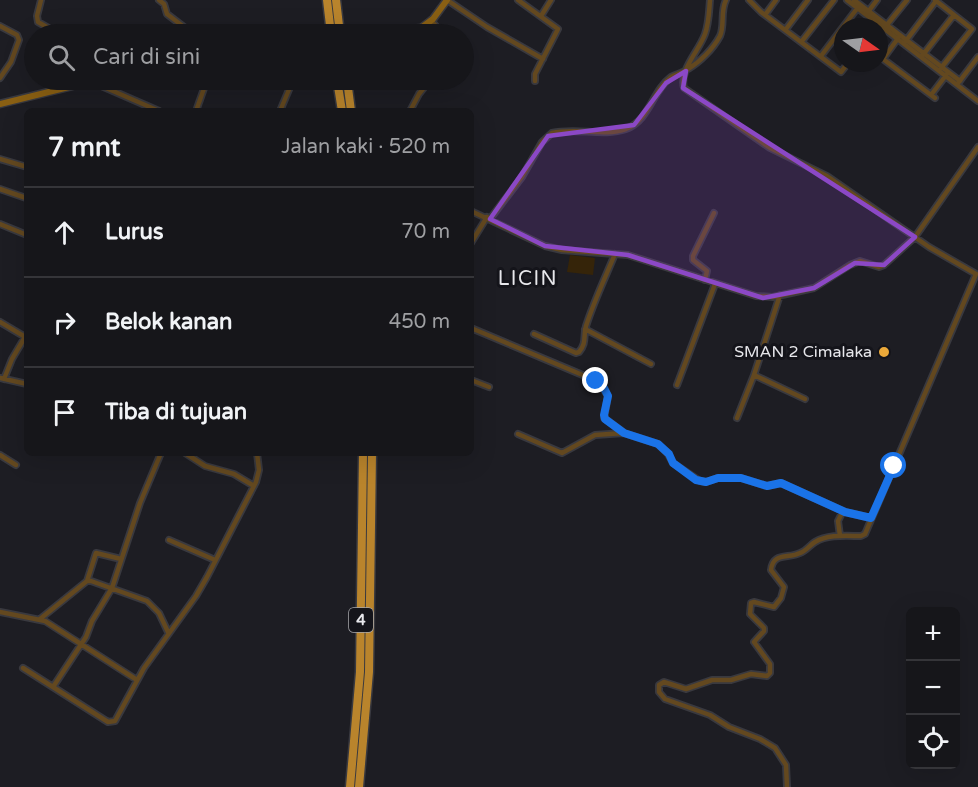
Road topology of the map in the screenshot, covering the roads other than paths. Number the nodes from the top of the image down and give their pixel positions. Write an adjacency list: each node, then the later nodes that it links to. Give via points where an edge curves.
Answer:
1 (41, 0): 25 (street, via 36,16)
2 (159, 0): 26 (street, via 167,14)
3 (327, 0): 27 (highway)
4 (336, 0): 28 (highway)
5 (447, 0): 24 (street); 42 (street)
6 (518, 0): 22 (street)
7 (551, 0): 22 (street)
8 (710, 0): 46 (street, via 706,32)
9 (726, 0): 46 (street, via 719,38 700,61)
10 (749, 0): 20 (street)
11 (776, 0): 20 (street)
12 (808, 0): 33 (street)
13 (834, 0): 36 (street)
14 (851, 0): 18 (street)
15 (877, 0): 19 (street)
16 (907, 0): 31 (street)
17 (935, 1): 21 (street); 37 (street)
18 (859, 6): 19 (street); 40 (street)
19 (867, 13): 23 (street)
20 (765, 15): 33 (street)
21 (954, 15): 39 (street); 45 (street, via 972,29)
22 (541, 16): 42 (street, via 559,30)
23 (872, 18)
24 (431, 20): 29 (street); 30 (street)
25 (42, 24)
26 (180, 24)
27 (333, 24)
28 (335, 24)
29 (425, 24)
30 (434, 24)
31 (888, 24)
32 (0, 26): 48 (street, via 19,40)
33 (786, 29): 36 (street)
34 (888, 29): 35 (street)
35 (899, 37): 37 (street); 38 (street)
36 (802, 41): 40 (street)
37 (905, 42): 39 (street)
38 (888, 50)
39 (923, 55): 45 (street)
40 (821, 56): 44 (street)
41 (978, 57): 50 (street)
42 (543, 59): 49 (street)
43 (888, 63): 47 (street, via 932,96)
44 (834, 66)
45 (941, 68): 47 (street)
46 (686, 70): 73 (street, via 671,77 633,125 611,131 556,132 548,136); 76 (street, via 683,84 687,91 777,152 827,176)
47 (949, 74): 50 (street)
48 (0, 78)
49 (535, 81)
50 (959, 82): 58 (street)
51 (51, 90): 59 (street)
52 (115, 90): 60 (street)
53 (203, 90): 61 (street)
54 (289, 90): 62 (street)
55 (339, 90): 63 (highway)
56 (348, 90): 64 (highway)
57 (422, 90): 65 (street)
58 (977, 99)
59 (0, 102)
60 (153, 108)
61 (197, 108)
62 (281, 108)
63 (342, 108)
64 (351, 108)
65 (412, 108)
66 (978, 147): 76 (street)
67 (0, 159): 68 (street)
68 (24, 166)
69 (0, 189): 70 (street)
70 (24, 197)
71 (474, 211): 73 (street)
72 (714, 213): 79 (street, via 693,256 707,271)
73 (489, 218): 77 (street); 78 (street, via 545,246)
74 (0, 224): 75 (street)
75 (24, 234)
76 (915, 237): 81 (street, via 884,266 860,261 814,288); 108 (street, via 976,274)
77 (474, 239)
78 (615, 254): 79 (street); 84 (street)
79 (705, 280): 80 (street)
80 (715, 284): 81 (street, via 756,296); 93 (street)
81 (780, 295): 89 (street)
82 (0, 322): 86 (street)
83 (474, 329): 97 (street, via 600,384 608,396 604,418)
84 (585, 329): 85 (street, via 586,342 578,353); 88 (street)
85 (534, 334)
86 (24, 336)
87 (24, 340): 90 (street)
88 (651, 364)
89 (754, 375): 95 (street); 96 (street)
90 (2, 379): 92 (street)
91 (474, 381): 94 (street)
92 (24, 383)
93 (677, 385)
94 (489, 387)
95 (806, 399)
96 (737, 418)
97 (624, 433): 98 (street, via 595,435 562,453); 107 (street, via 658,444 673,463 696,480 741,478 767,486 781,483)
98 (518, 434)
99 (0, 455): 105 (street)
100 (161, 456): 111 (street)
101 (190, 456): 106 (street)
102 (257, 456): 106 (street, via 259,470)
103 (363, 456): 122 (highway, 4, via 360,672)
104 (372, 456): 123 (highway, 4, via 369,672)
105 (16, 465)
106 (254, 486): 112 (street)
107 (843, 511): 108 (street); 109 (street, via 838,518)
108 (871, 518): 109 (street, via 864,536)
109 (840, 536): 124 (street, via 821,539 794,555 777,558 771,570 784,587 782,598 774,607 751,603 750,614 764,628 754,642 770,664 769,674 712,680 686,689 663,682 659,686 665,699 710,715 775,748 786,765)
110 (169, 540): 112 (street)
111 (121, 559): 113 (street, via 96,553); 114 (street)
112 (215, 560): 117 (street, via 196,596)
113 (87, 581): 114 (street); 116 (street)
114 (112, 588): 117 (street, via 150,603); 118 (street)
115 (0, 612): 116 (street)
116 (40, 619): 118 (street)
117 (168, 632): 120 (street)
118 (81, 644): 120 (street); 121 (street)
119 (23, 668): 121 (street)
120 (137, 680): 121 (street, via 111,723)
121 (53, 687)
122 (350, 787)
123 (359, 787)
124 (787, 787)

